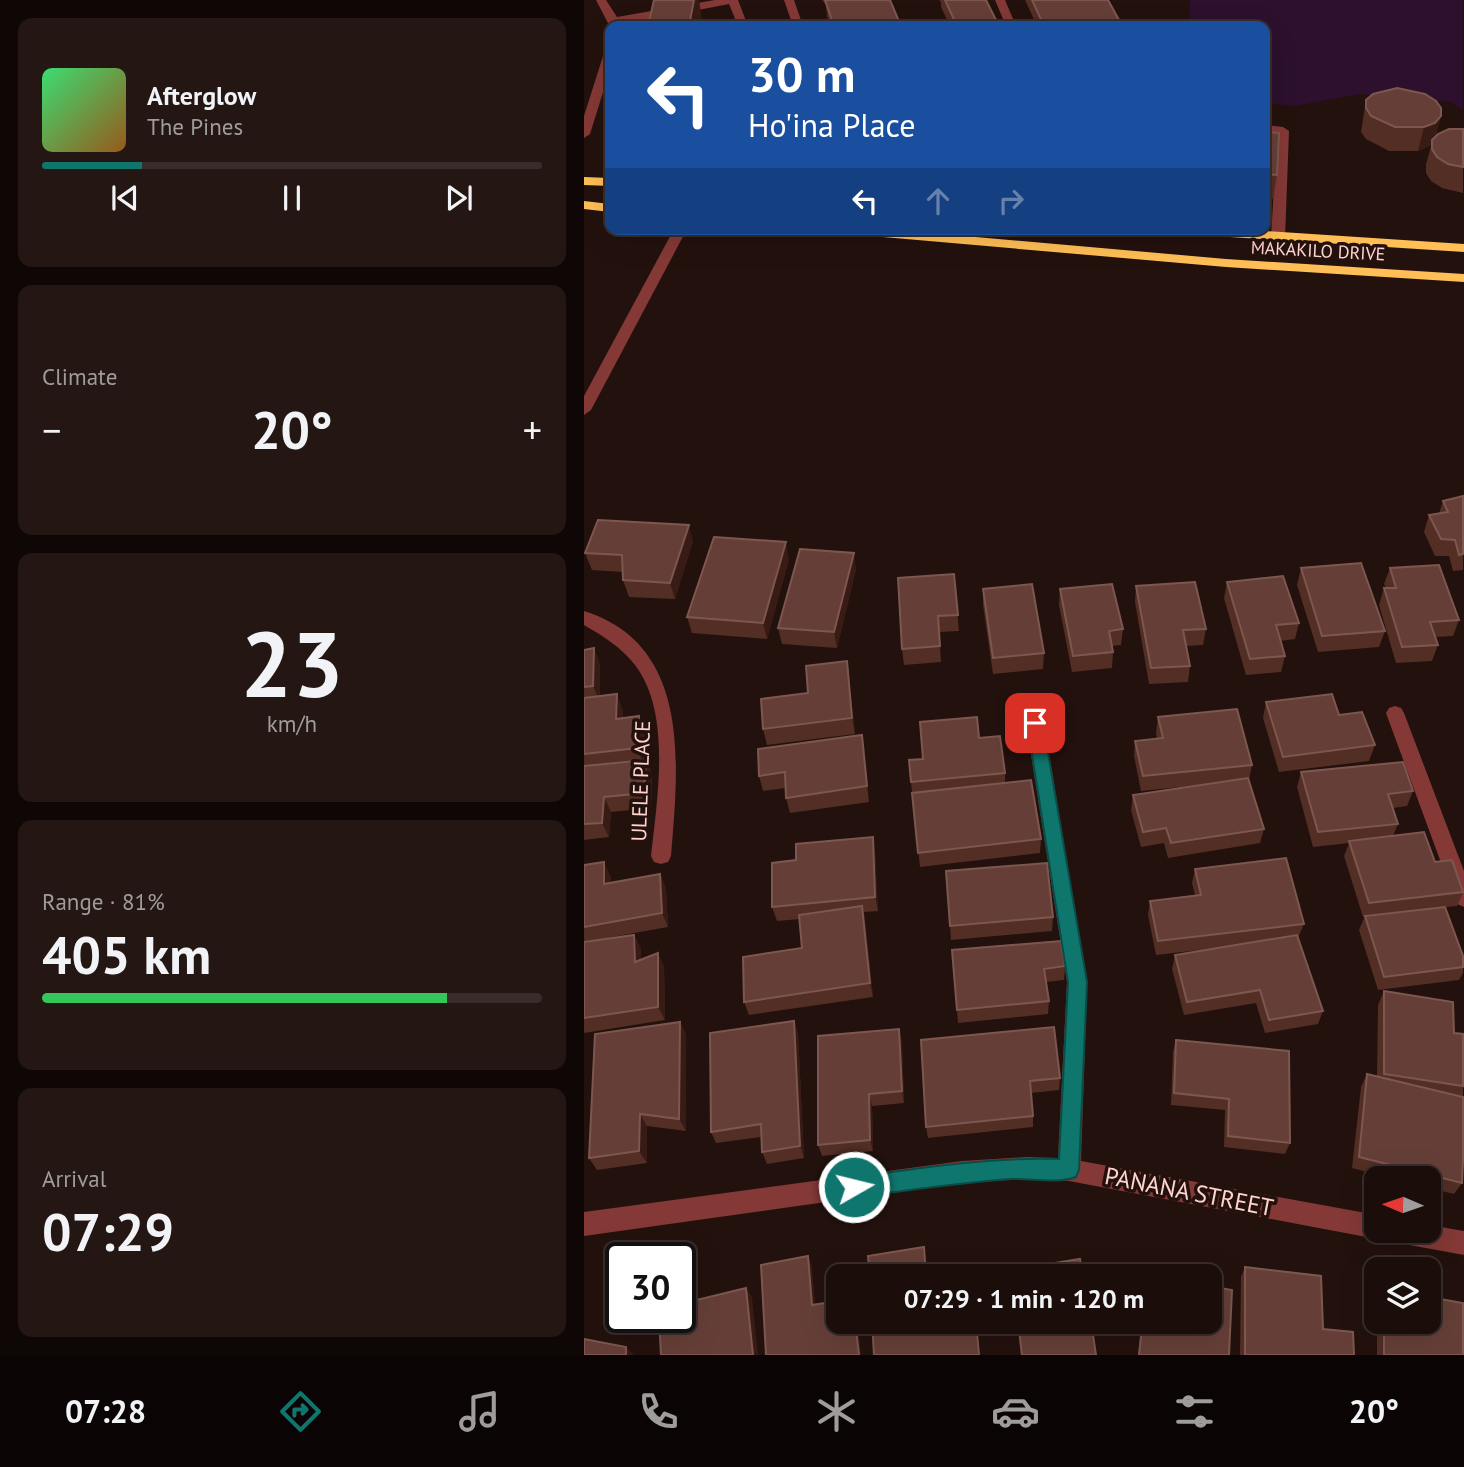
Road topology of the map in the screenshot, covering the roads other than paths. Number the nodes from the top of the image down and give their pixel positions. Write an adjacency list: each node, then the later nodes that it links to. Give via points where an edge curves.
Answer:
1 (601, 0): 5 (street)
2 (733, 0): 6 (street); 7 (street)
3 (789, 0): 8 (street)
4 (1000, 0): 9 (street)
5 (614, 21)
6 (625, 21)
7 (741, 21)
8 (796, 21)
9 (1009, 21)
10 (605, 69): 12 (street)
11 (1270, 130): 21 (street, via 1283,131)
12 (584, 134)
13 (584, 181): 14 (main road)
14 (605, 182)
15 (584, 205): 16 (main road)
16 (605, 207)
17 (678, 235): 25 (street)
18 (906, 235): 23 (main road, MAKAKILO DRIVE)
19 (1229, 235): 23 (main road)
20 (1254, 235): 21 (main road, MAKAKILO DRIVE)
21 (1278, 238): 22 (main road, MAKAKILO DRIVE)
22 (1464, 248)
23 (1226, 263): 24 (main road, MAKAKILO DRIVE)
24 (1464, 278)
25 (584, 410)
26 (584, 617): 29 (street, ULELE PLACE, via 626,644 660,693 669,733)
27 (1394, 713): 30 (street)
28 (1035, 723): 31 (street, via 1078,982)
29 (661, 856)
30 (1464, 898)
31 (1069, 1170): 32 (street, PANANA STREET, via 962,1172); 33 (street, PANANA STREET)
32 (584, 1224)
33 (1364, 1225)
34 (1442, 1240): 35 (street)
35 (1464, 1244)

